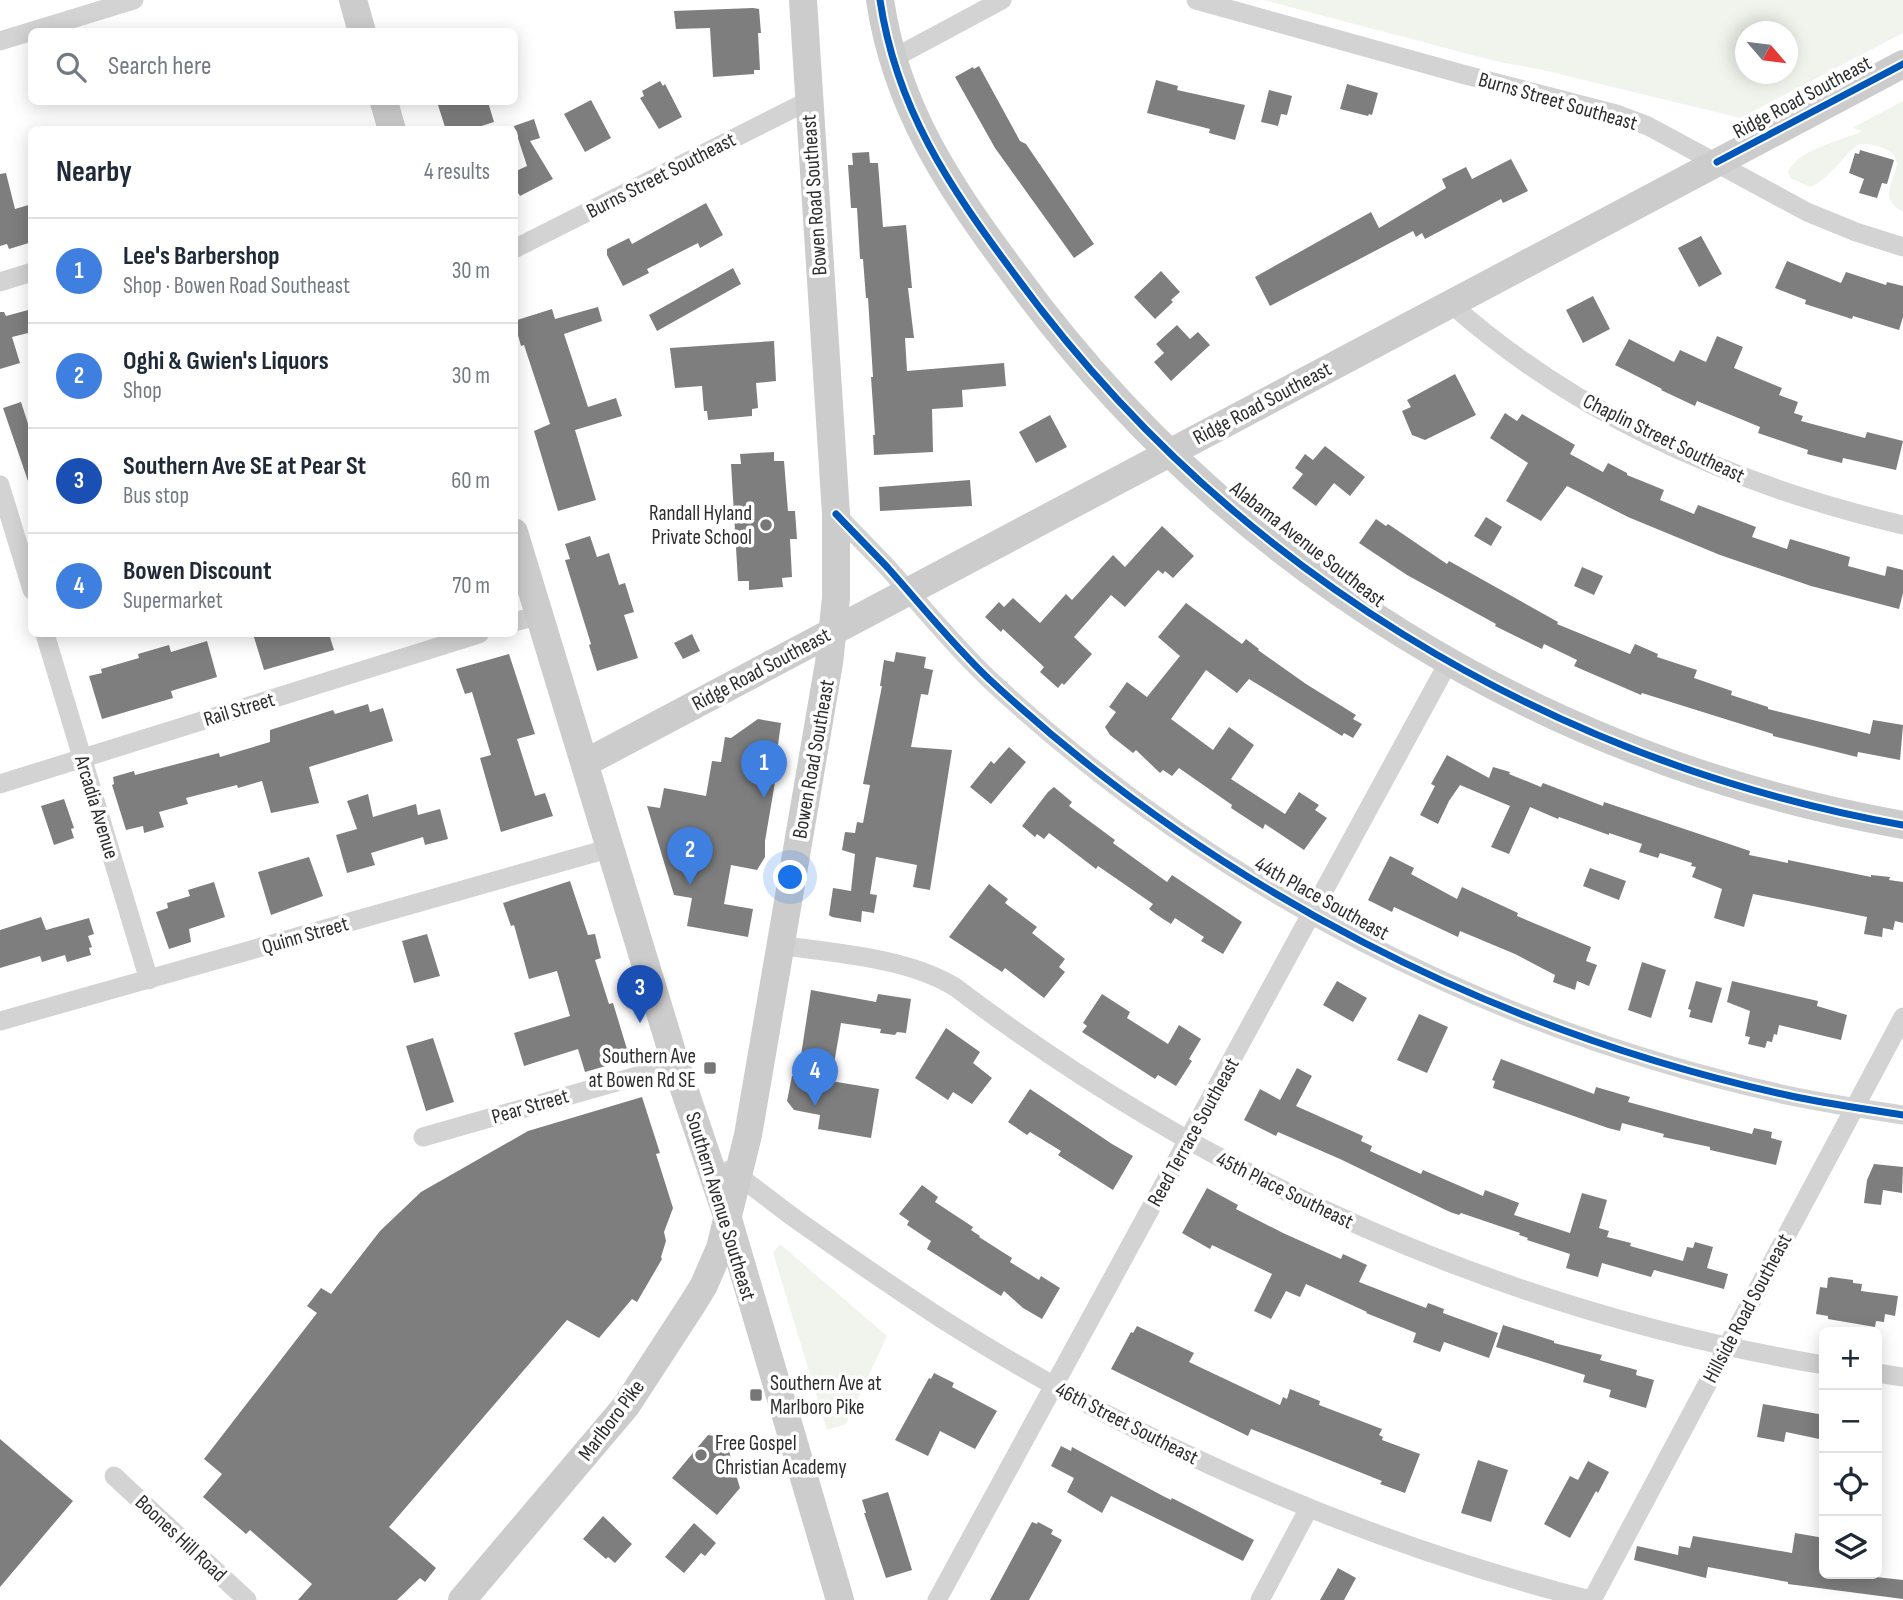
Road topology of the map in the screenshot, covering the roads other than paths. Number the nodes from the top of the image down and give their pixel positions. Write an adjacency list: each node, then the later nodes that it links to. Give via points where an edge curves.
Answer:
1 (134, 0): 7 (street)
2 (353, 0): 8 (main road)
3 (803, 0): 13 (main road, Bowen Road Southeast)
4 (880, 0): 11 (main road, Alabama Avenue Southeast)
5 (1002, 0): 11 (street)
6 (1196, 0): 16 (street, Burns Street Southeast, via 1616,114)
7 (42, 28)
8 (361, 28)
9 (28, 32): 10 (street)
10 (0, 41)
11 (892, 59): 22 (main road, Alabama Avenue Southeast, via 918,127 994,248 1077,354)
12 (1903, 64): 16 (main road, Ridge Road Southeast)
13 (808, 101): 17 (street, Burns Street Southeast); 24 (main road, Bowen Road Southeast)
14 (385, 105): 15 (main road)
15 (391, 126)
16 (1717, 162): 18 (street, Burns Street Southeast, via 1807,212); 21 (main road, Ridge Road Southeast)
17 (518, 247)
18 (1903, 247)
19 (28, 273): 20 (street)
20 (0, 282)
21 (1450, 303): 22 (main road, Ridge Road Southeast); 26 (street, Chaplin Street Southeast, via 1545,376 1654,438 1760,483)
22 (1169, 452): 30 (main road, Ridge Road Southeast); 35 (main road, Alabama Avenue Southeast, via 1305,568)
23 (0, 485): 27 (street)
24 (836, 514): 30 (street, 44th Place Southeast); 32 (main road, Bowen Road Southeast)
25 (28, 520): 27 (street)
26 (1903, 525)
27 (6, 527): 29 (street)
28 (518, 559): 31 (main road, Southern Avenue Southeast)
29 (28, 580)
30 (906, 591): 32 (main road, Ridge Road Southeast); 41 (street, 44th Place Southeast, via 990,680 1099,772 1221,859)
31 (527, 619): 37 (main road, Southern Avenue Southeast)
32 (833, 630): 37 (main road, Ridge Road Southeast); 42 (main road, Bowen Road Southeast)
33 (45, 637): 36 (street, Arcadia Avenue)
34 (469, 637): 36 (street, Rail Street)
35 (1448, 663): 39 (main road, Alabama Avenue Southeast, via 1549,715 1663,761 1787,799); 41 (street, Reed Terrace Southeast)
36 (82, 758): 38 (street, Rail Street); 43 (street, Arcadia Avenue)
37 (585, 763): 40 (main road, Southern Avenue Southeast)
38 (0, 784)
39 (1903, 825)
40 (611, 848): 43 (street, Quinn Street); 46 (main road, Southern Avenue Southeast)
41 (1311, 914): 47 (street, 44th Place Southeast, via 1437,978 1582,1037 1706,1075); 50 (street, Reed Terrace Southeast)
42 (780, 945): 50 (street, 45th Place Southeast, via 904,965 935,976 1087,1081); 52 (main road, Bowen Road Southeast)
43 (149, 980): 45 (street, Quinn Street)
44 (1903, 1017): 47 (street, Hillside Road Southeast)
45 (0, 1021)
46 (676, 1065): 49 (street, Pear Street); 51 (main road, Southern Avenue Southeast)
47 (1855, 1107): 48 (street, 44th Place Southeast); 54 (street, Hillside Road Southeast)
48 (1903, 1115)
49 (423, 1137)
50 (1187, 1141): 54 (street, 45th Place Southeast, via 1323,1211 1463,1269 1605,1316); 58 (street, Reed Terrace Southeast)
51 (708, 1156): 52 (street, 46th Street Southeast); 53 (main road, Southern Avenue Southeast)
52 (738, 1176): 53 (main road, Bowen Road Southeast); 58 (street, 46th Street Southeast, via 872,1273)
53 (728, 1219): 62 (main road, Marlboro Pike, via 704,1285 626,1406); 63 (main road, Southern Avenue Southeast)
54 (1727, 1346): 55 (street, 45th Place Southeast); 66 (street, Hillside Road Southeast)
55 (1819, 1364)
56 (1882, 1374): 57 (street)
57 (1903, 1377)
58 (1054, 1386): 60 (street, 46th Street Southeast, via 1153,1438); 64 (street, Reed Terrace Southeast)
59 (114, 1476): 61 (street, Boones Hill Road)
60 (1309, 1508): 65 (street); 66 (street, 46th Street Southeast, via 1421,1550)
61 (247, 1600)
62 (461, 1600)
63 (839, 1600)
64 (937, 1600)
65 (1260, 1600)
66 (1591, 1600)

